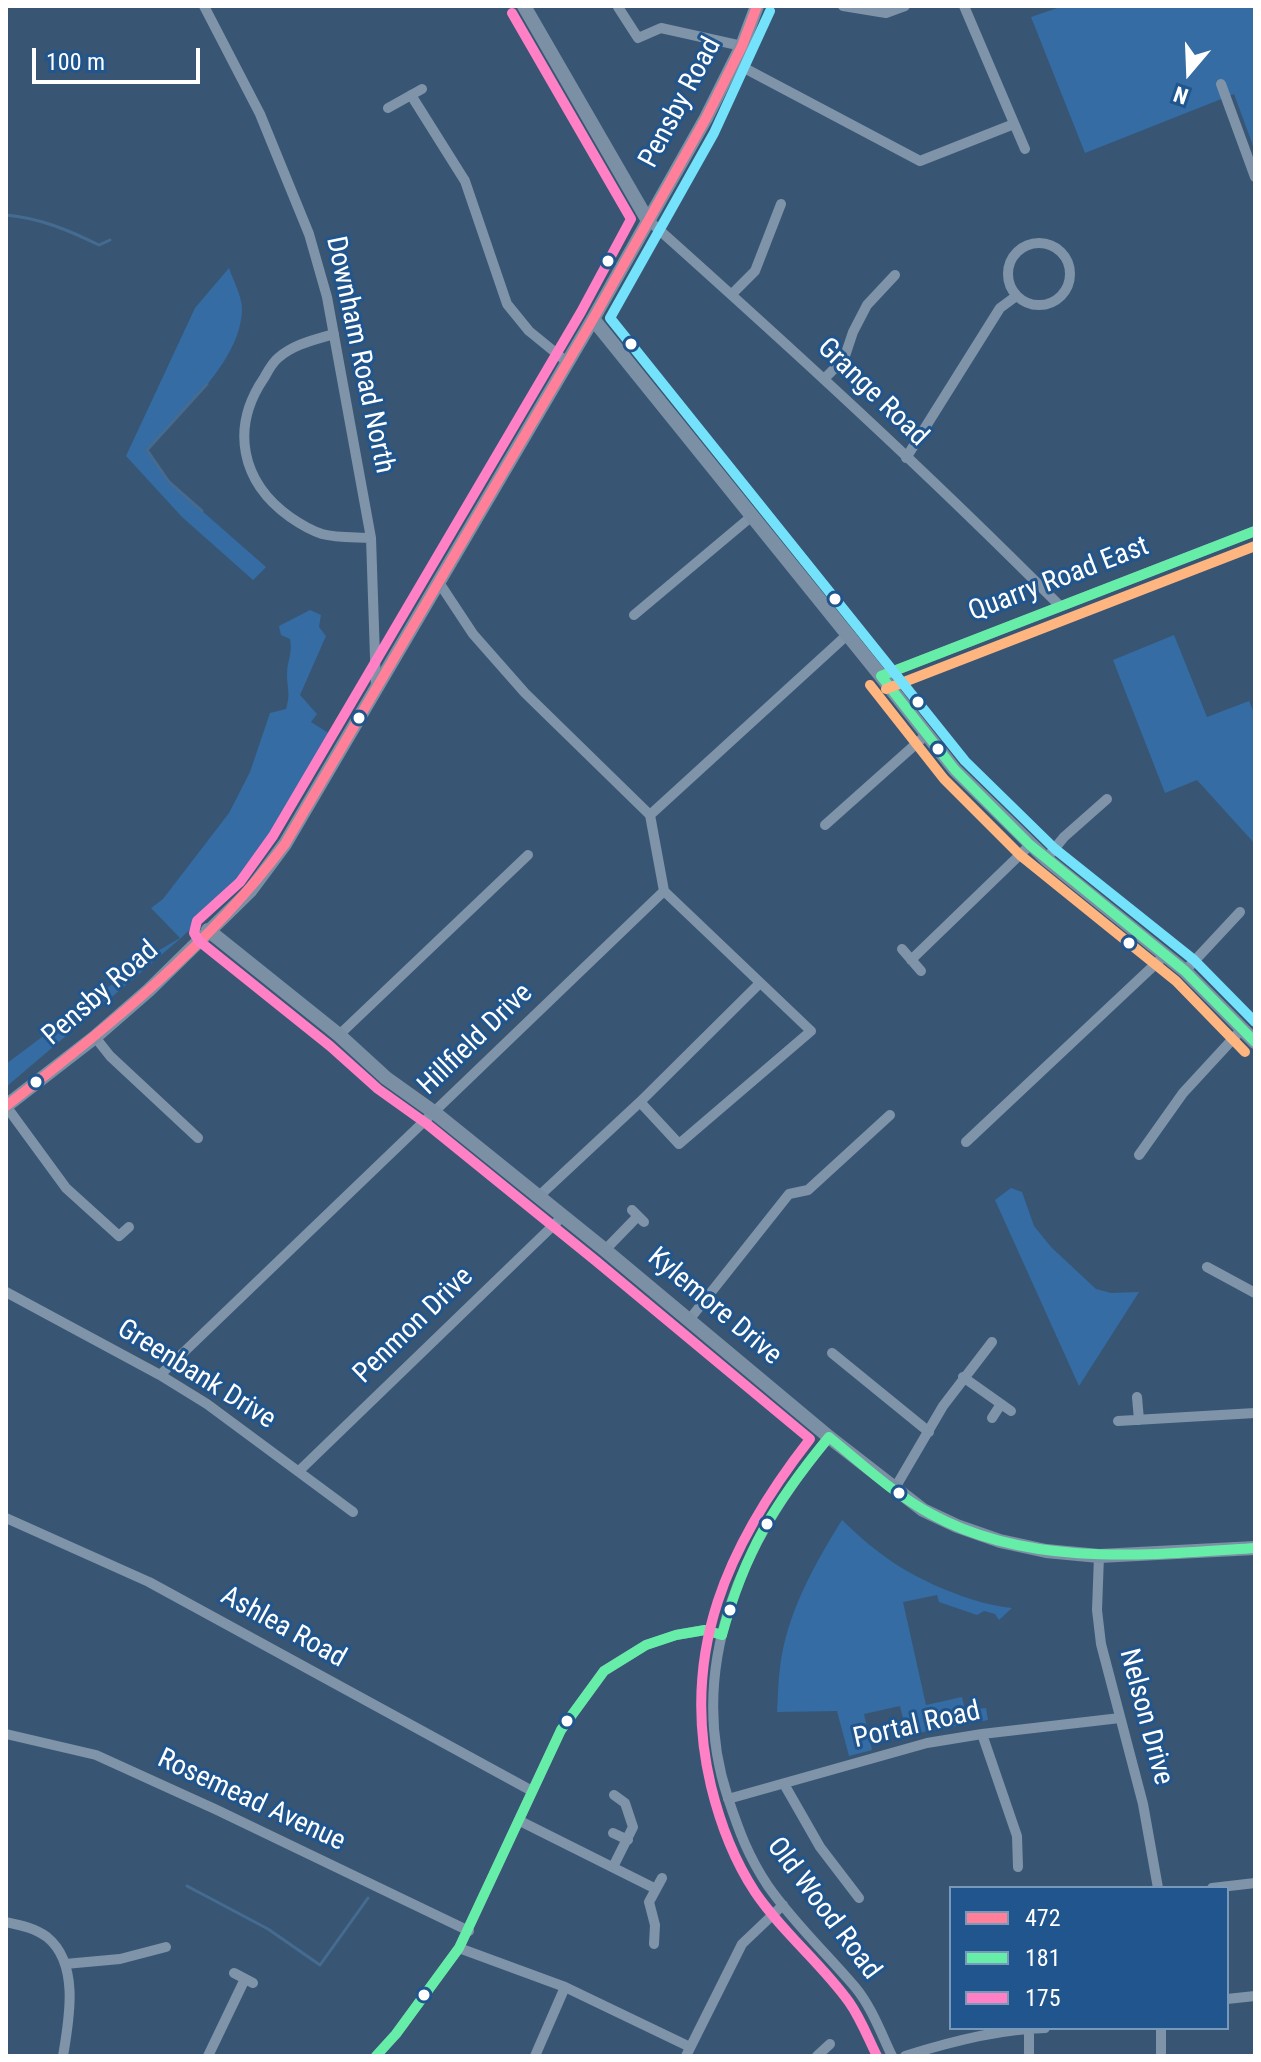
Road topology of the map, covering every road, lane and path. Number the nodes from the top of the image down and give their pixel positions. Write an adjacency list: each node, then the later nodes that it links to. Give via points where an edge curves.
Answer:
1 (204, 6): 23 (street, Downham Road North, via 260,114 309,234)
2 (524, 6): 18 (street)
3 (757, 6): 8 (street, Pensby Road)
4 (843, 6): 5 (street, via 886,13)
5 (905, 6)
6 (964, 6): 14 (street)
7 (618, 7): 8 (street, via 638,38 661,28)
8 (742, 46): 9 (street, Pensby Road)
9 (733, 62): 14 (street, via 920,161); 18 (street, Pensby Road)
10 (1221, 84): 16 (street)
11 (422, 89): 12 (street)
12 (411, 95): 13 (street); 24 (street, via 465,181 507,304 529,331)
13 (388, 108)
14 (1014, 124): 15 (street)
15 (1025, 149)
16 (1255, 177)
17 (781, 204): 20 (street, via 755,271)
18 (647, 219): 20 (street, Grange Road); 22 (street, Pensby Road)
19 (895, 275): 25 (street, via 867,305 844,359)
20 (732, 294): 25 (street, Grange Road)
21 (1015, 297): 21 (street, via 1008,278 1012,257 1029,243 1048,244 1067,256 1072,276 1066,294 1032,306); 26 (street, via 1000,308)
22 (593, 319): 24 (street, Pensby Road); 27 (street)
23 (334, 334): 29 (street, Downham Road North); 29 (street, via 296,346 276,360 247,408 247,459 261,492 302,526 323,534)
24 (567, 362): 30 (street, Pensby Road)
25 (824, 379): 26 (street, Grange Road)
26 (906, 458): 31 (street, Grange Road)
27 (752, 516): 32 (street); 33 (street)
28 (1255, 531): 31 (street, Quarry Road East)
29 (371, 538): 35 (street, Downham Road North)
30 (438, 581): 35 (street, Pensby Road); 38 (street, via 473,634 525,693)
31 (1060, 606): 34 (street, Quarry Road East)
32 (634, 615)
33 (847, 635): 34 (street); 38 (street)
34 (881, 676): 36 (street)
35 (376, 689): 45 (street, Pensby Road, via 285,844 250,891)
36 (926, 735): 39 (street); 40 (street)
37 (1107, 799): 42 (street)
38 (650, 815): 43 (street)
39 (825, 825)
40 (1030, 845): 42 (street); 48 (street)
41 (528, 855): 53 (street)
42 (1046, 859): 47 (street)
43 (664, 891): 51 (street); 58 (street, Hillfield Drive)
44 (1240, 912): 50 (street)
45 (208, 930): 53 (street, Kylemore Drive); 54 (street, Pensby Road)
46 (902, 949): 48 (street)
47 (1164, 956): 50 (street); 61 (street)
48 (911, 960): 49 (street)
49 (921, 971)
50 (1185, 971): 52 (street)
51 (760, 983): 56 (street); 56 (street, via 811,1031 679,1144)
52 (1242, 1029): 55 (street); 62 (street, via 1183,1093)
53 (339, 1035): 58 (street, Kylemore Drive)
54 (95, 1037): 57 (street, Pensby Road); 60 (street)
55 (1255, 1042)
56 (640, 1102): 63 (street)
57 (6, 1106): 66 (street, via 66,1188 119,1236)
58 (435, 1113): 63 (street, Kylemore Drive); 74 (street, Hillfield Drive)
59 (890, 1115): 71 (street, via 808,1190 789,1194)
60 (198, 1138)
61 (966, 1142)
62 (1139, 1155)
63 (538, 1197): 64 (street, Kylemore Drive)
64 (563, 1216): 67 (street, Kylemore Drive); 85 (street, Penmon Drive)
65 (638, 1216): 67 (street)
66 (129, 1227)
67 (605, 1250): 71 (street, Kylemore Drive)
68 (1207, 1267): 70 (street)
69 (6, 1292): 74 (street, Greenbank Drive)
70 (1255, 1293)
71 (689, 1320): 84 (street, Kylemore Drive)
72 (992, 1342): 75 (street)
73 (832, 1353): 83 (street)
74 (160, 1375): 85 (street, Greenbank Drive)
75 (963, 1377): 77 (street); 83 (street)
76 (1137, 1397): 81 (street)
77 (1001, 1404): 78 (street); 80 (street)
78 (1011, 1411)
79 (1255, 1413): 81 (street)
80 (992, 1418)
81 (1139, 1420): 82 (street)
82 (1118, 1421)
83 (929, 1432): 86 (street)
84 (829, 1437): 86 (street, Kylemore Drive); 91 (street, Old Wood Road, via 754,1545)
85 (299, 1471): 87 (street, Greenbank Drive)
86 (895, 1488): 90 (street, Kylemore Drive, via 923,1510 1000,1541)
87 (353, 1512)
88 (6, 1518): 96 (street, Ashlea Road, via 149,1582)
89 (1255, 1548): 90 (street, Kylemore Drive)
90 (1099, 1556): 92 (street, Nelson Drive, via 1098,1622)
91 (722, 1635): 96 (street, via 705,1630 676,1635 646,1645 604,1671 561,1730); 98 (street, Old Wood Road, via 713,1674 714,1724)
92 (1120, 1718): 94 (street, Portal Road); 106 (street, Nelson Drive)
93 (6, 1734): 112 (street, Rosemead Avenue, via 96,1755)
94 (982, 1734): 95 (street, Portal Road, via 927,1743); 103 (street, via 1017,1836)
95 (784, 1784): 98 (street, Portal Road); 109 (street, via 820,1847)
96 (532, 1791): 99 (street)
97 (614, 1795): 101 (street, via 625,1803 633,1827)
98 (728, 1799): 110 (street, Old Wood Road, via 739,1836)
99 (520, 1821): 102 (street); 112 (street)
100 (613, 1833): 101 (street)
101 (628, 1840): 102 (street)
102 (613, 1867): 108 (street)
103 (1018, 1867)
104 (662, 1878): 108 (street)
105 (1255, 1883): 107 (street)
106 (1158, 1886)
107 (1229, 1886)
108 (656, 1889): 113 (street, via 649,1902)
109 (859, 1898)
110 (783, 1905): 125 (street, via 742,1944); 131 (street, Old Wood Road, via 857,1989)
111 (6, 1922): 116 (street, via 46,1936)
112 (469, 1931): 115 (street)
113 (654, 1944)
114 (166, 1947): 116 (street, via 120,1959)
115 (459, 1948): 118 (street); 128 (street)
116 (65, 1964): 126 (street, via 69,2012)
117 (234, 1973): 127 (street, via 248,1982)
118 (565, 1987): 125 (street); 129 (street)
119 (1255, 1996): 120 (street)
120 (1229, 1999)
121 (1018, 2030): 132 (street)
122 (1029, 2030): 133 (street)
123 (1161, 2030): 134 (street)
124 (830, 2044): 130 (street)
125 (688, 2052)
126 (63, 2056)
127 (208, 2056)
128 (376, 2056)
129 (535, 2056)
130 (817, 2056)
131 (892, 2056)
132 (905, 2056)
133 (1029, 2056)
134 (1161, 2056)

